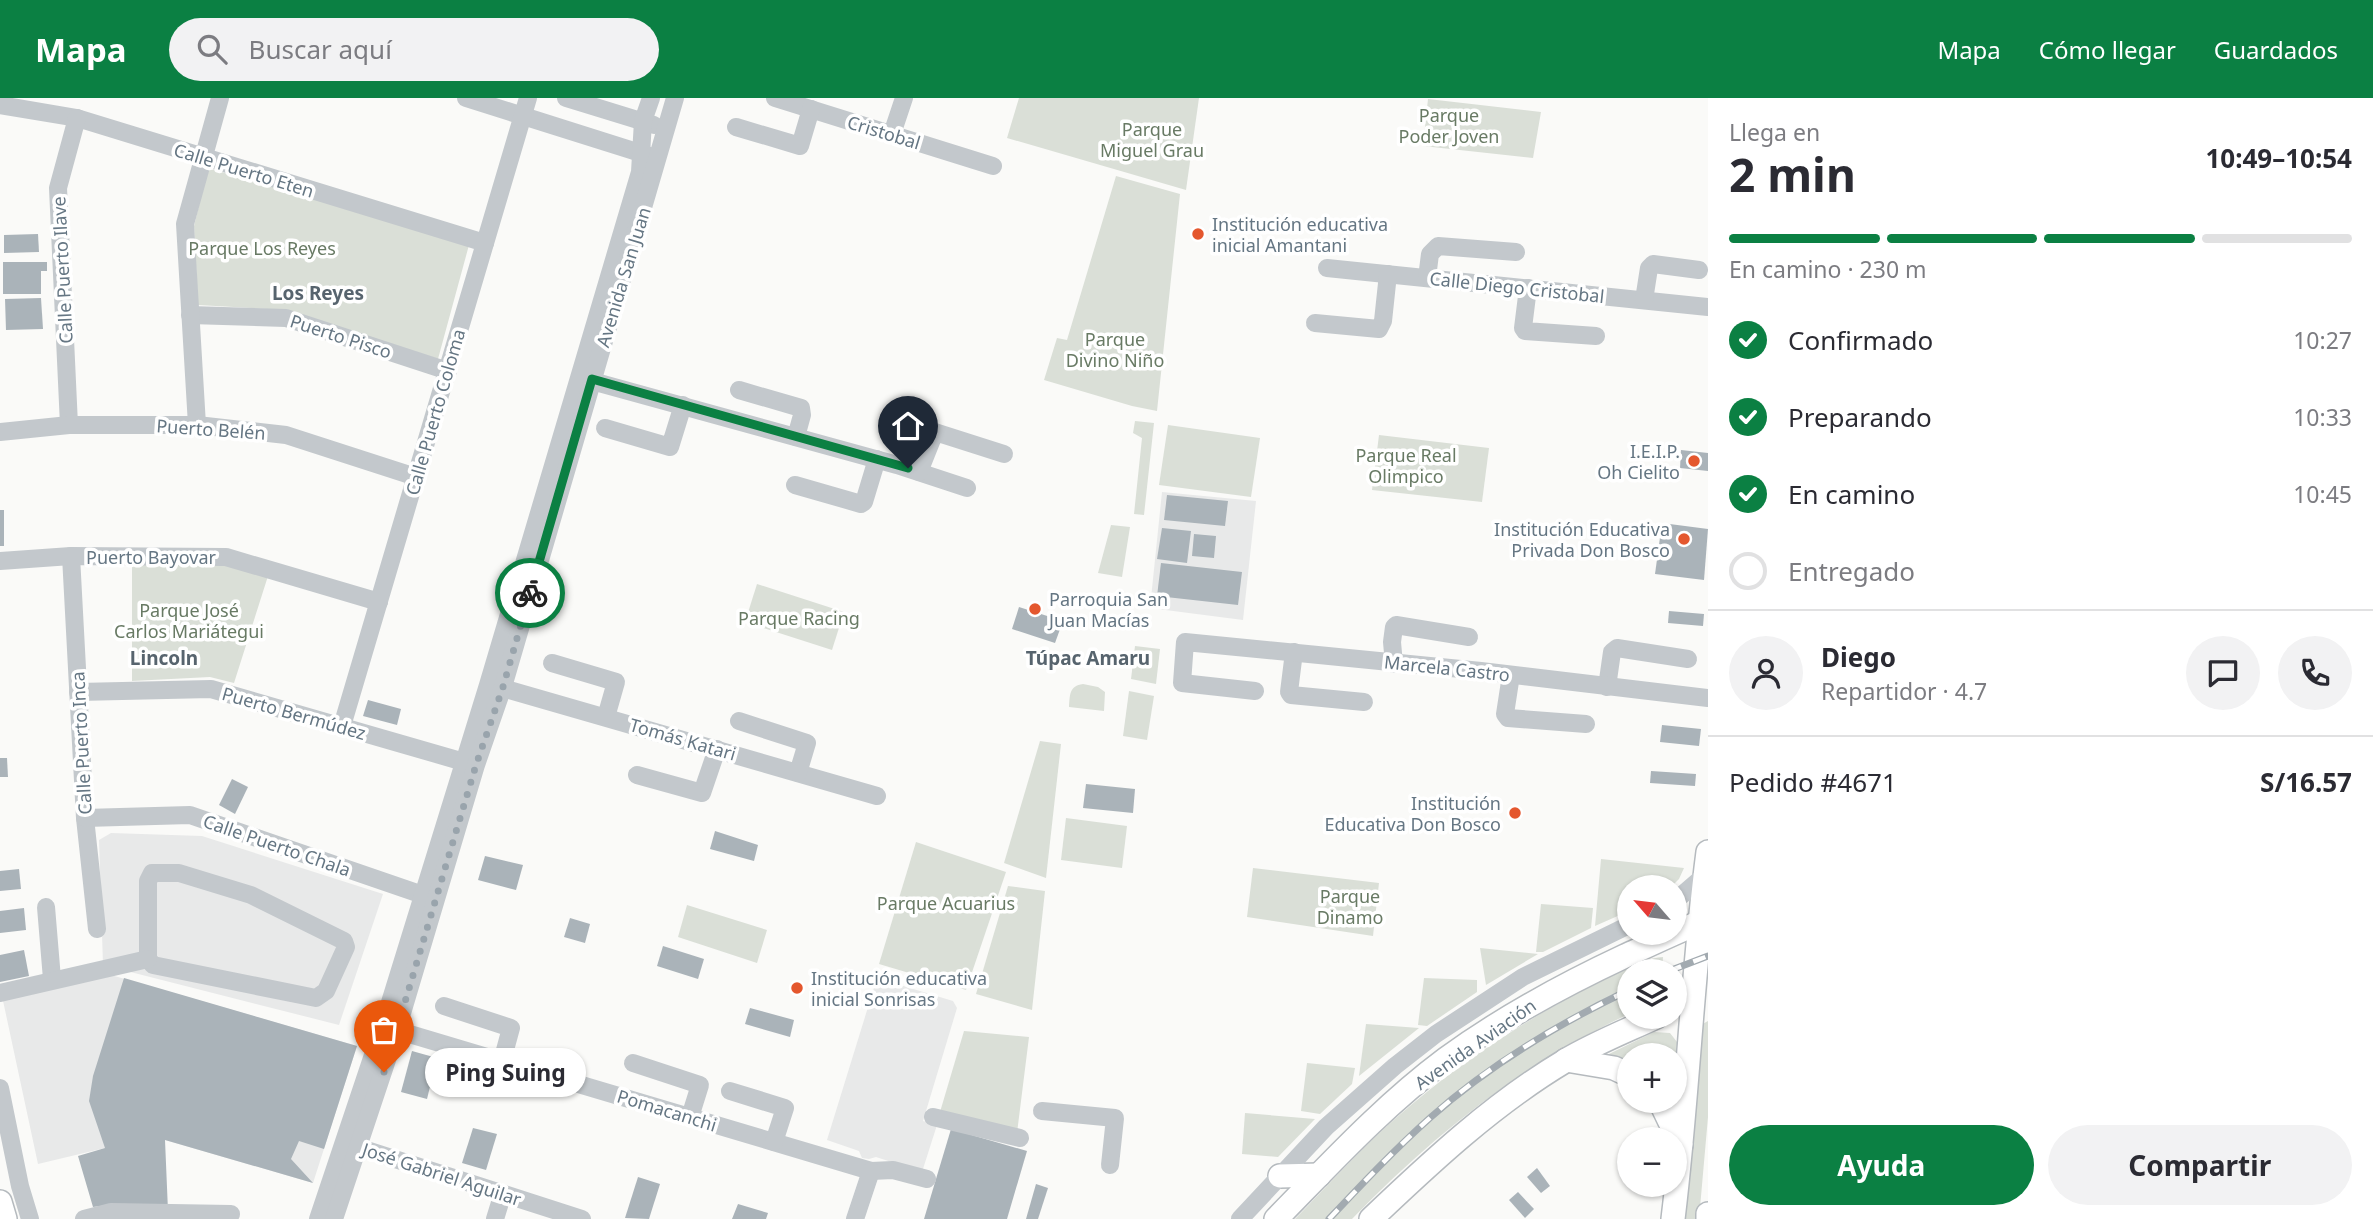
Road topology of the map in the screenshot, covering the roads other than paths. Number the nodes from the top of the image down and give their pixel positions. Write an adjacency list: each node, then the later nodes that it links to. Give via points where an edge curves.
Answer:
1 (220, 98): 17 (street)
2 (466, 98): 9 (street)
3 (566, 98): 12 (street)
4 (651, 98): 12 (street, Avenida San Juan)
5 (676, 98): 14 (street, Avenida San Juan)
6 (775, 98): 10 (street, Cristobal)
7 (904, 98): 15 (street)
8 (0, 105): 11 (street, Calle Puerto Eten)
9 (525, 107): 16 (street); 19 (street, Calle Puerto Coloma)
10 (811, 109): 13 (street, via 800,146); 15 (street, Cristobal)
11 (77, 118): 17 (street, Calle Puerto Eten); 35 (street, Calle Puerto Ilave, via 58,188)
12 (643, 121): 14 (street); 16 (street, Avenida San Juan)
13 (736, 127)
14 (667, 129): 16 (street, Avenida San Juan)
15 (892, 134): 18 (street, Cristobal)
16 (650, 156): 32 (street, Avenida San Juan, via 640,172)
17 (202, 157): 19 (street, Calle Puerto Eten); 28 (street, via 186,224)
18 (993, 166)
19 (485, 243): 31 (street, Calle Puerto Coloma)
20 (1516, 252): 24 (street, via 1437,246 1430,254)
21 (1326, 268): 23 (street, Calle Diego Cristobal)
22 (1699, 270): 26 (street, via 1653,264)
23 (1388, 274): 24 (street, Calle Diego Cristobal); 29 (street, via 1379,329)
24 (1427, 278): 25 (street, Calle Diego Cristobal)
25 (1528, 288): 26 (street, Calle Diego Cristobal); 30 (street, via 1525,331)
26 (1644, 300): 27 (street, Calle Diego Cristobal)
27 (1708, 307)
28 (190, 315): 31 (street, Puerto Pisco, via 286,318); 36 (street)
29 (1315, 323)
30 (1596, 337)
31 (447, 371): 43 (street, Calle Puerto Coloma)
32 (585, 378): 34 (street); 55 (street, Avenida San Juan)
33 (739, 390): 39 (street, via 801,408)
34 (683, 405): 37 (street, via 670,447); 39 (street)
35 (69, 425): 36 (street, Puerto Belén); 38 (street, Puerto Belén)
36 (197, 425): 43 (street, Puerto Belén, via 286,435)
37 (605, 428)
38 (0, 432)
39 (796, 437): 41 (street)
40 (1004, 454): 42 (street, via 935,432)
41 (877, 459): 42 (street); 44 (street, via 861,505)
42 (919, 472): 45 (street)
43 (416, 477): 48 (street, Calle Puerto Coloma)
44 (795, 485)
45 (967, 488)
46 (71, 556): 47 (street, Puerto Bayovar); 48 (street, Puerto Bayovar, via 226,557); 58 (street, Calle Puerto Inca)
47 (0, 561)
48 (379, 603): 64 (street, Calle Puerto Coloma)
49 (1469, 637): 53 (street, via 1396,625)
50 (1294, 652): 53 (street, Marcela Castro); 57 (street, Marcela Castro, via 1185,642 1182,683); 60 (street, via 1291,695)
51 (1688, 659): 56 (street, via 1617,648 1612,652)
52 (552, 663): 61 (street, via 616,682)
53 (1394, 664): 54 (street, Marcela Castro)
54 (1511, 675): 56 (street, Marcela Castro); 63 (street, via 1508,718)
55 (496, 686): 61 (street, Tomás Katari); 66 (street, Avenida San Juan); 84 (street, Avenida San Juan, via 476,765)
56 (1607, 687): 59 (street, Marcela Castro)
57 (1255, 691)
58 (78, 692): 64 (street, Puerto Bermúdez, via 211,689); 70 (street, Calle Puerto Inca)
59 (1708, 698)
60 (1364, 702)
61 (606, 717): 65 (street, Tomás Katari)
62 (739, 722): 67 (street, via 807,743)
63 (1586, 724)
64 (342, 726): 66 (street, Puerto Bermúdez)
65 (717, 749): 67 (street, Tomás Katari); 68 (street, via 702,793)
66 (464, 762): 74 (street, Avenida San Juan)
67 (798, 773): 69 (street, Tomás Katari)
68 (637, 775)
69 (877, 796)
70 (85, 818): 74 (street, Calle Puerto Chala, via 190,815); 77 (street, Calle Puerto Inca)
71 (1708, 852): 72 (main road)
72 (1704, 876): 73 (street); 76 (main road)
73 (1687, 891)
74 (423, 895): 84 (street, Avenida San Juan)
75 (46, 907): 80 (street)
76 (1703, 921): 82 (main road); 101 (main road, Avenida Aviación, via 1570,982 1508,1017 1446,1059)
77 (97, 929)
78 (1617, 931): 102 (street, Avenida Aviación, via 1523,977 1436,1034 1326,1127)
79 (148, 960): 79 (street, via 158,967 317,998 326,991 346,943 251,895 179,873 152,873 148,881); 80 (street)
80 (52, 979): 81 (street)
81 (0, 992)
82 (1692, 1003): 95 (main road)
83 (444, 1006): 87 (street, via 511,1028)
84 (390, 1028): 87 (street, Pomacanchi); 98 (street, Avenida San Juan)
85 (1631, 1029): 86 (main road)
86 (1566, 1060): 89 (main road); 118 (main road, via 1494,1109)
87 (502, 1061): 94 (street, Pomacanchi)
88 (633, 1063): 94 (street, via 700,1085)
89 (1617, 1069)
90 (0, 1088): 109 (street)
91 (730, 1091): 97 (street, via 785,1108)
92 (1042, 1111): 99 (street, via 1115,1118)
93 (933, 1116): 96 (street)
94 (690, 1117): 97 (street, Pomacanchi)
95 (1683, 1127)
96 (1020, 1138)
97 (774, 1142): 100 (street, Pomacanchi)
98 (351, 1145): 104 (street, José Gabriel Aguilar); 111 (street, Avenida San Juan); 112 (street, Avenida San Juan)
99 (1110, 1165)
100 (871, 1171): 103 (street, Pomacanchi, via 893,1170); 115 (street)
101 (1319, 1175): 102 (main road); 117 (main road, Avenida Aviación)
102 (1280, 1176): 116 (street, Avenida Aviación)
103 (927, 1179)
104 (503, 1194): 113 (street); 114 (street, José Gabriel Aguilar)
105 (1676, 1197): 119 (main road)
106 (0, 1202): 108 (main road)
107 (231, 1214): 110 (street, via 111,1212)
108 (5, 1219)
109 (30, 1219)
110 (84, 1219)
111 (318, 1219)
112 (334, 1219)
113 (495, 1219)
114 (582, 1219)
115 (856, 1219)
116 (1240, 1219)
117 (1276, 1219)
118 (1371, 1219)
119 (1673, 1219)

